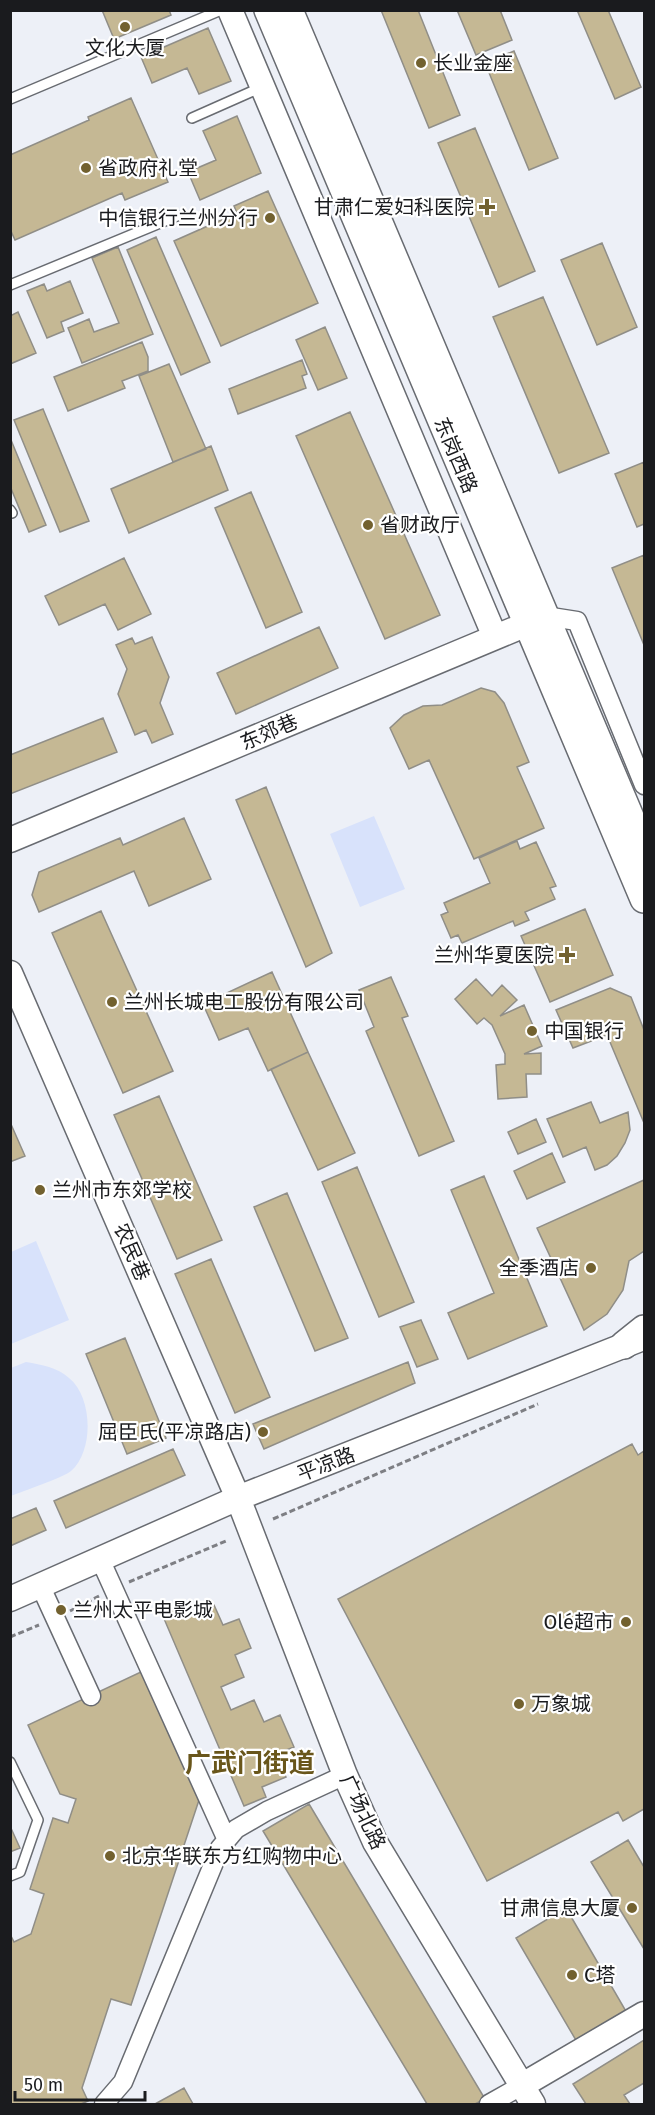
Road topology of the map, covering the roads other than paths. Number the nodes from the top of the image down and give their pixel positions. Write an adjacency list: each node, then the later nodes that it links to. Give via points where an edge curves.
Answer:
1 (221, 10): 6 (lane)
2 (230, 10): 5 (street)
3 (268, 10): 10 (main road, 东岗西路)
4 (289, 10): 10 (main road, 东岗西路)
5 (262, 87): 7 (lane); 11 (street)
6 (10, 99)
7 (192, 118)
8 (177, 216): 9 (lane)
9 (10, 285)
10 (536, 620): 11 (street, 东郊巷); 12 (street, via 577,621); 14 (main road, 东岗西路); 15 (main road, 东岗西路)
11 (495, 637): 13 (street, 东郊巷)
12 (645, 785)
13 (10, 840)
14 (645, 850)
15 (645, 899)
16 (10, 974): 18 (street, 农民巷)
17 (640, 1338): 18 (street, 平凉路)
18 (238, 1498): 19 (street, 平凉路); 24 (street, 广场北路)
19 (100, 1559): 20 (street, 平凉路); 25 (street)
20 (40, 1586): 21 (street, 平凉路); 22 (street)
21 (10, 1599)
22 (91, 1696)
23 (10, 1762): 26 (lane, via 38,1820 20,1872)
24 (345, 1775): 25 (street, via 267,1811 236,1829); 28 (street, 广场北路, via 375,1842)
25 (227, 1839): 29 (street, via 123,2082)
26 (10, 1876)
27 (645, 2014): 28 (street)
28 (527, 2096): 30 (street)
29 (104, 2104)
30 (489, 2104)

